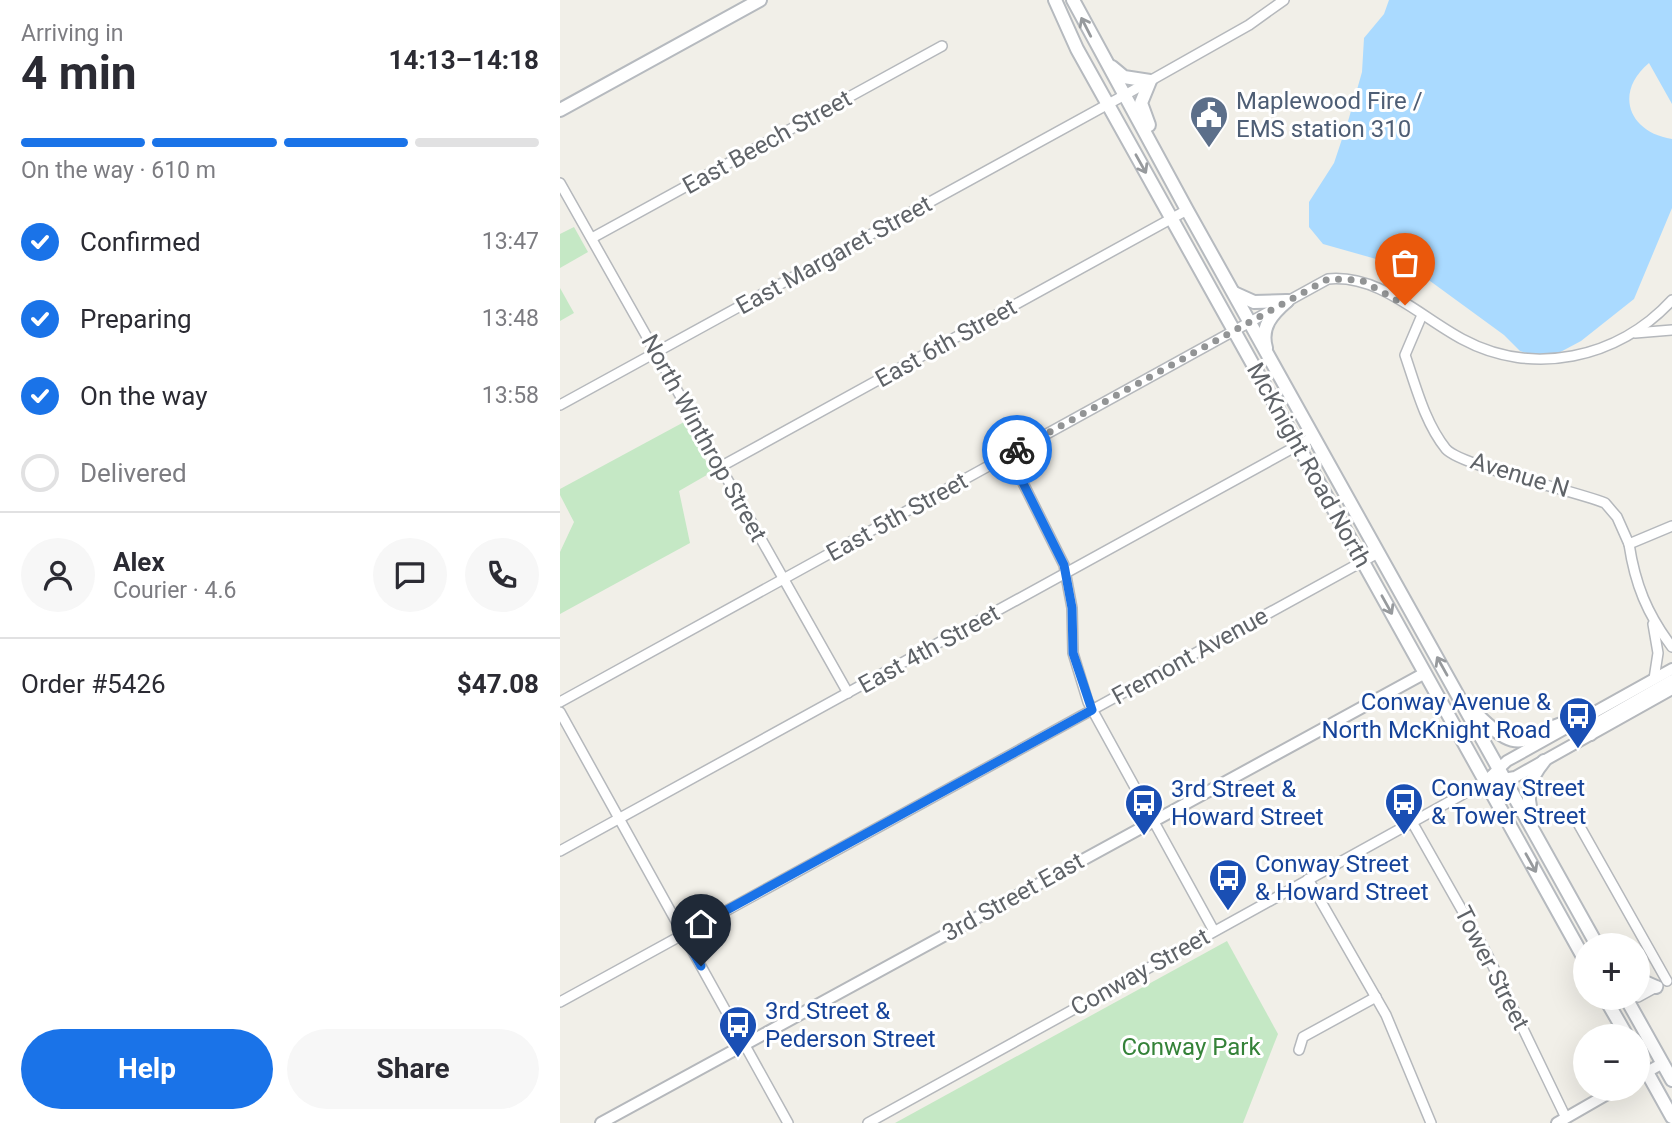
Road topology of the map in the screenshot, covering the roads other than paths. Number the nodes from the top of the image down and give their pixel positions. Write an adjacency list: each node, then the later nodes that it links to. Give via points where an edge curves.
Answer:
1 (1055, 0): 9 (main road, McKnight Road North)
2 (1073, 0): 6 (main road, McKnight Road North, one-way to 2)
3 (1284, 0): 7 (street, East Margaret Street)
4 (757, 1): 10 (main road)
5 (943, 46): 15 (street, East Beech Street)
6 (1102, 57): 7 (main road, via 1125,77); 8 (main road, McKnight Road North)
7 (1150, 81): 8 (street, East Margaret Street); 11 (main road, via 1141,103)
8 (1124, 95): 9 (street, East Margaret Street); 11 (main road, McKnight Road North)
9 (1108, 104): 14 (main road, McKnight Road North, one-way to 14); 24 (street, East Margaret Street)
10 (560, 110)
11 (1158, 156): 13 (main road, McKnight Road North)
12 (560, 183): 15 (street, North Winthrop Street)
13 (1186, 210): 14 (street, East 6th Street); 16 (main road, McKnight Road North)
14 (1171, 218): 22 (main road, McKnight Road North); 30 (street, East 6th Street)
15 (592, 238): 24 (street, North Winthrop Street)
16 (1232, 292): 18 (main road, via 1254,302); 20 (main road, McKnight Road North)
17 (1672, 300): 23 (street)
18 (1287, 301): 19 (street, East 5th Street, via 1314,285 1344,278 1372,284); 20 (street, East 5th Street); 25 (main road, via 1266,326)
19 (1422, 315): 23 (street, East 5th Street, via 1477,346 1525,360 1572,357); 32 (street, Avenue N, via 1405,355 1433,429 1448,452 1605,503 1618,517)
20 (1250, 323): 22 (street, East 5th Street); 25 (main road, McKnight Road North)
21 (1672, 330): 23 (street)
22 (1235, 331): 28 (main road, McKnight Road North); 29 (street, East 5th Street)
23 (1630, 334)
24 (656, 353): 26 (street, East Margaret Street); 30 (street, North Winthrop Street)
25 (1269, 358): 27 (main road, McKnight Road North)
26 (560, 405)
27 (1313, 437): 28 (street, East 4th Street); 33 (main road, McKnight Road North)
28 (1298, 445): 34 (main road, McKnight Road North); 35 (street, East 4th Street)
29 (1009, 455): 35 (street); 36 (street, East 5th Street)
30 (720, 467): 36 (street, North Winthrop Street)
31 (1672, 526): 32 (street)
32 (1629, 544): 37 (street, Avenue N, via 1634,578)
33 (1378, 553): 34 (street, Fremont Avenue); 45 (main road, McKnight Road North, one-way to 33)
34 (1363, 562): 40 (main road, McKnight Road North, one-way to 40); 47 (street, Fremont Avenue)
35 (1067, 574): 44 (street, East 4th Street); 47 (street, via 1073,653)
36 (784, 579): 44 (street, North Winthrop Street); 46 (street, East 5th Street)
37 (1653, 622): 38 (street); 41 (street, via 1658,653)
38 (1672, 647)
39 (1672, 669): 41 (street)
40 (1425, 673): 53 (main road, McKnight Road North); 55 (street, 3rd Street East)
41 (1654, 679): 49 (street)
42 (1672, 680): 50 (street, via 1595,724)
43 (1672, 689): 50 (street)
44 (848, 693): 54 (street, East 4th Street)
45 (1456, 693): 49 (main road, via 1493,731 1510,740 1527,740); 52 (main road, McKnight Road North)
46 (560, 702)
47 (1092, 710): 55 (street); 63 (street, Fremont Avenue)
48 (560, 712): 54 (street)
49 (1585, 718): 52 (street, via 1507,761)
50 (1591, 735): 51 (street)
51 (1544, 761): 52 (street, via 1515,777); 59 (main road, via 1528,782 1527,793)
52 (1501, 774): 53 (street); 59 (main road, McKnight Road North)
53 (1485, 782): 56 (street, Conway Street); 64 (main road, McKnight Road North, one-way to 64)
54 (620, 819): 58 (street, East 4th Street); 63 (street)
55 (1152, 821): 61 (street); 69 (street, 3rd Street East)
56 (1412, 822): 60 (street, Conway Street); 77 (street, Tower Street, via 1484,947)
57 (1579, 825): 65 (street)
58 (560, 851)
59 (1548, 857): 62 (main road)
60 (1308, 880): 61 (street, Conway Street); 66 (street)
61 (1214, 931): 80 (street, Conway Street)
62 (1590, 933)
63 (683, 934): 67 (street, Fremont Avenue); 69 (street)
64 (1573, 939)
65 (1665, 982)
66 (1376, 997): 70 (street, via 1303,1037); 81 (street)
67 (560, 1002)
68 (1638, 1010): 71 (main road)
69 (746, 1044): 78 (street, 3rd Street East); 79 (street)
70 (1299, 1050)
71 (1663, 1063): 72 (street); 73 (main road)
72 (1650, 1070)
73 (1672, 1080)
74 (1650, 1086): 76 (main road)
75 (1596, 1101): 77 (street)
76 (1672, 1118)
77 (1562, 1121)
78 (601, 1123)
79 (788, 1123)
80 (868, 1123)
81 (1431, 1123)

